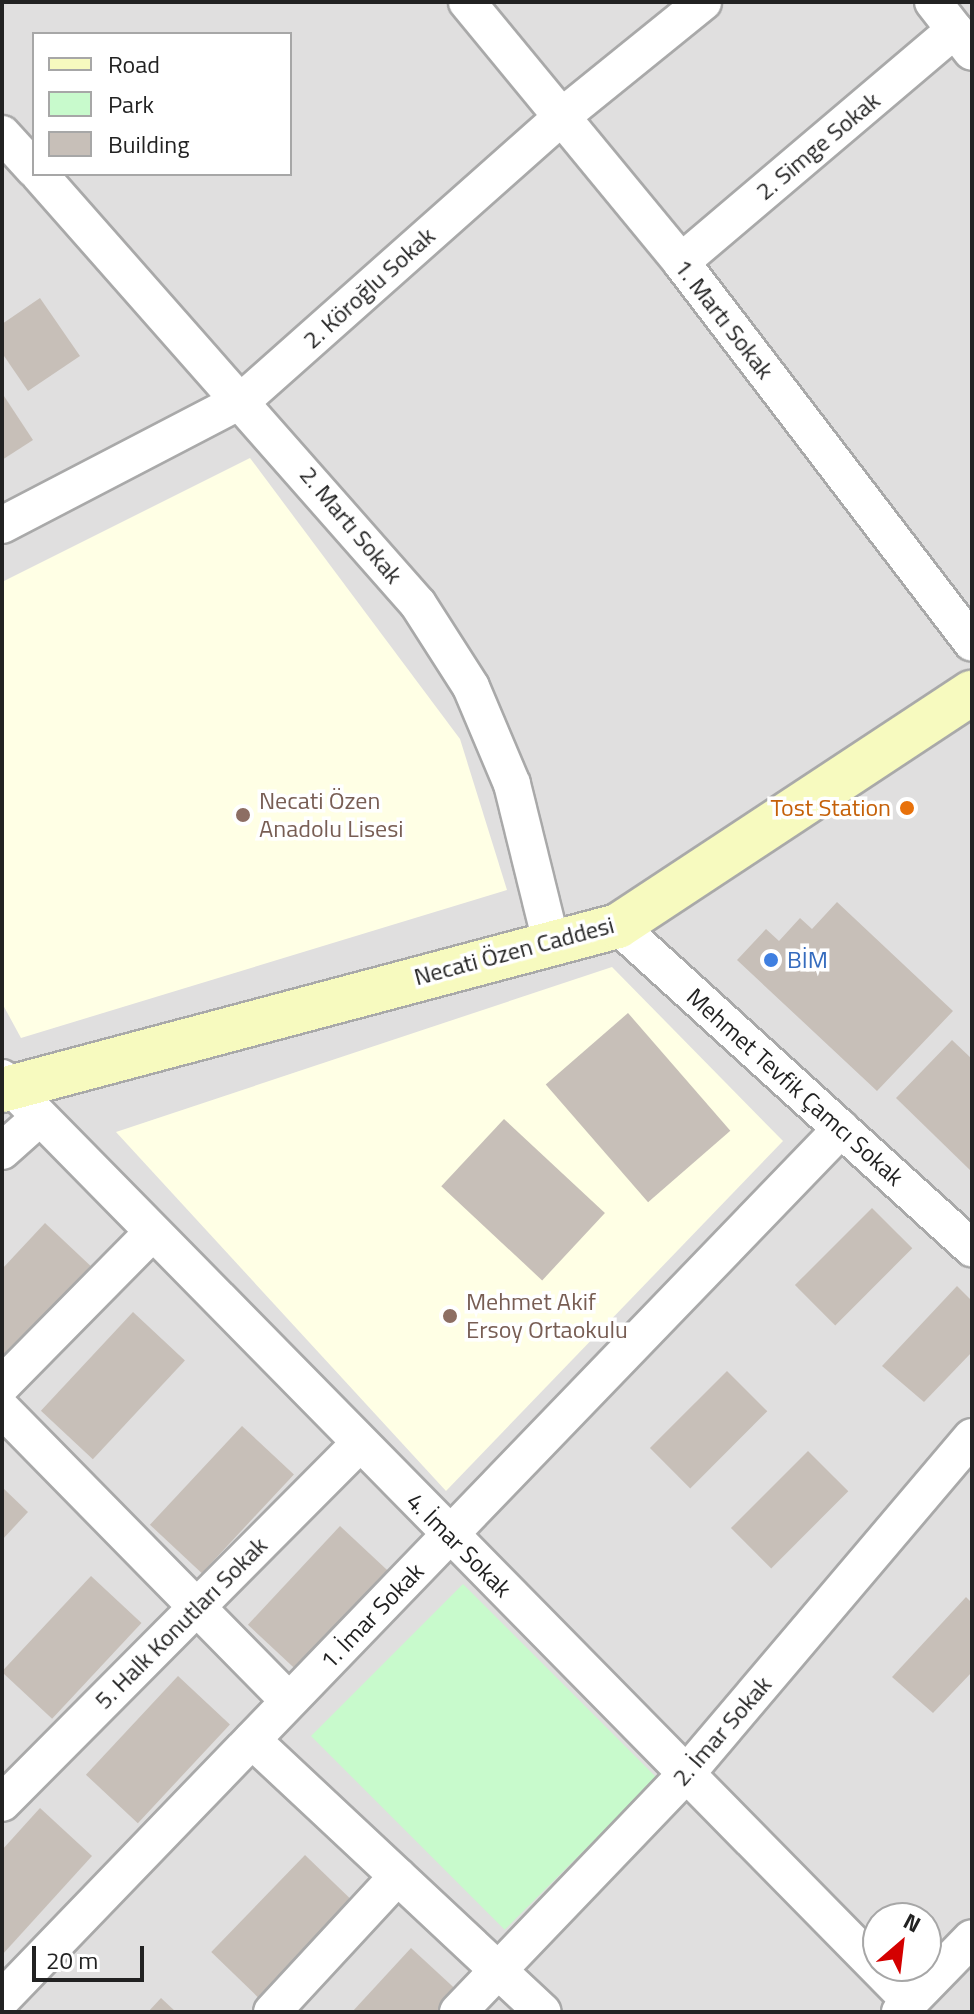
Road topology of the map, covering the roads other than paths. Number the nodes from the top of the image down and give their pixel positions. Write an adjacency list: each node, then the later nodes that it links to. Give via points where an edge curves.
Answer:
1 (467, 2): 4 (street, 1. Martı Sokak)
2 (703, 2): 4 (street, 2. Köroğlu Sokak)
3 (953, 28): 8 (street, 2. Simge Sokak)
4 (560, 118): 8 (street, 1. Martı Sokak); 9 (street, 2. Köroğlu Sokak)
5 (2, 134): 6 (street)
6 (32, 167)
7 (41, 176): 9 (street, 2. Martı Sokak)
8 (681, 262): 11 (street, 1. Martı Sokak)
9 (244, 399): 10 (street, 2. Köroğlu Sokak); 14 (street, 2. Martı Sokak, via 418,604 471,687 512,784)
10 (2, 525)
11 (972, 642)
12 (972, 693): 13 (street, Necati Özen Caddesi)
13 (618, 926): 14 (street, Necati Özen Caddesi); 17 (street, Mehmet Tevfik Çamcı Sokak)
14 (551, 942): 15 (street, Necati Özen Caddesi)
15 (4, 1085): 16 (street, 4. İmar Sokak)
16 (38, 1119): 18 (street); 19 (street, 4. İmar Sokak)
17 (841, 1129): 20 (street, Mehmet Tevfik Çamcı Sokak); 25 (street, 1. İmar Sokak)
18 (2, 1151)
19 (151, 1234): 21 (street); 24 (street, 4. İmar Sokak)
20 (972, 1248)
21 (2, 1385)
22 (2, 1409): 26 (street)
23 (972, 1437): 29 (street, 2. İmar Sokak)
24 (359, 1444): 25 (street, 4. İmar Sokak); 26 (street, 5. Halk Konutları Sokak)
25 (449, 1535): 27 (street, 1. İmar Sokak); 29 (street, 4. İmar Sokak)
26 (196, 1607): 27 (street); 30 (street, 5. Halk Konutları Sokak)
27 (289, 1701): 28 (street, 1. İmar Sokak)
28 (252, 1740): 31 (street); 34 (street, 1. İmar Sokak)
29 (686, 1774): 33 (street, 2. İmar Sokak); 35 (street, 4. İmar Sokak)
30 (2, 1803)
31 (398, 1876): 33 (street); 36 (street)
32 (972, 1938): 35 (street)
33 (498, 1970): 37 (street, 2. İmar Sokak); 38 (street)
34 (2, 1999)
35 (905, 2007)
36 (272, 2012)
37 (458, 2012)
38 (543, 2012)

